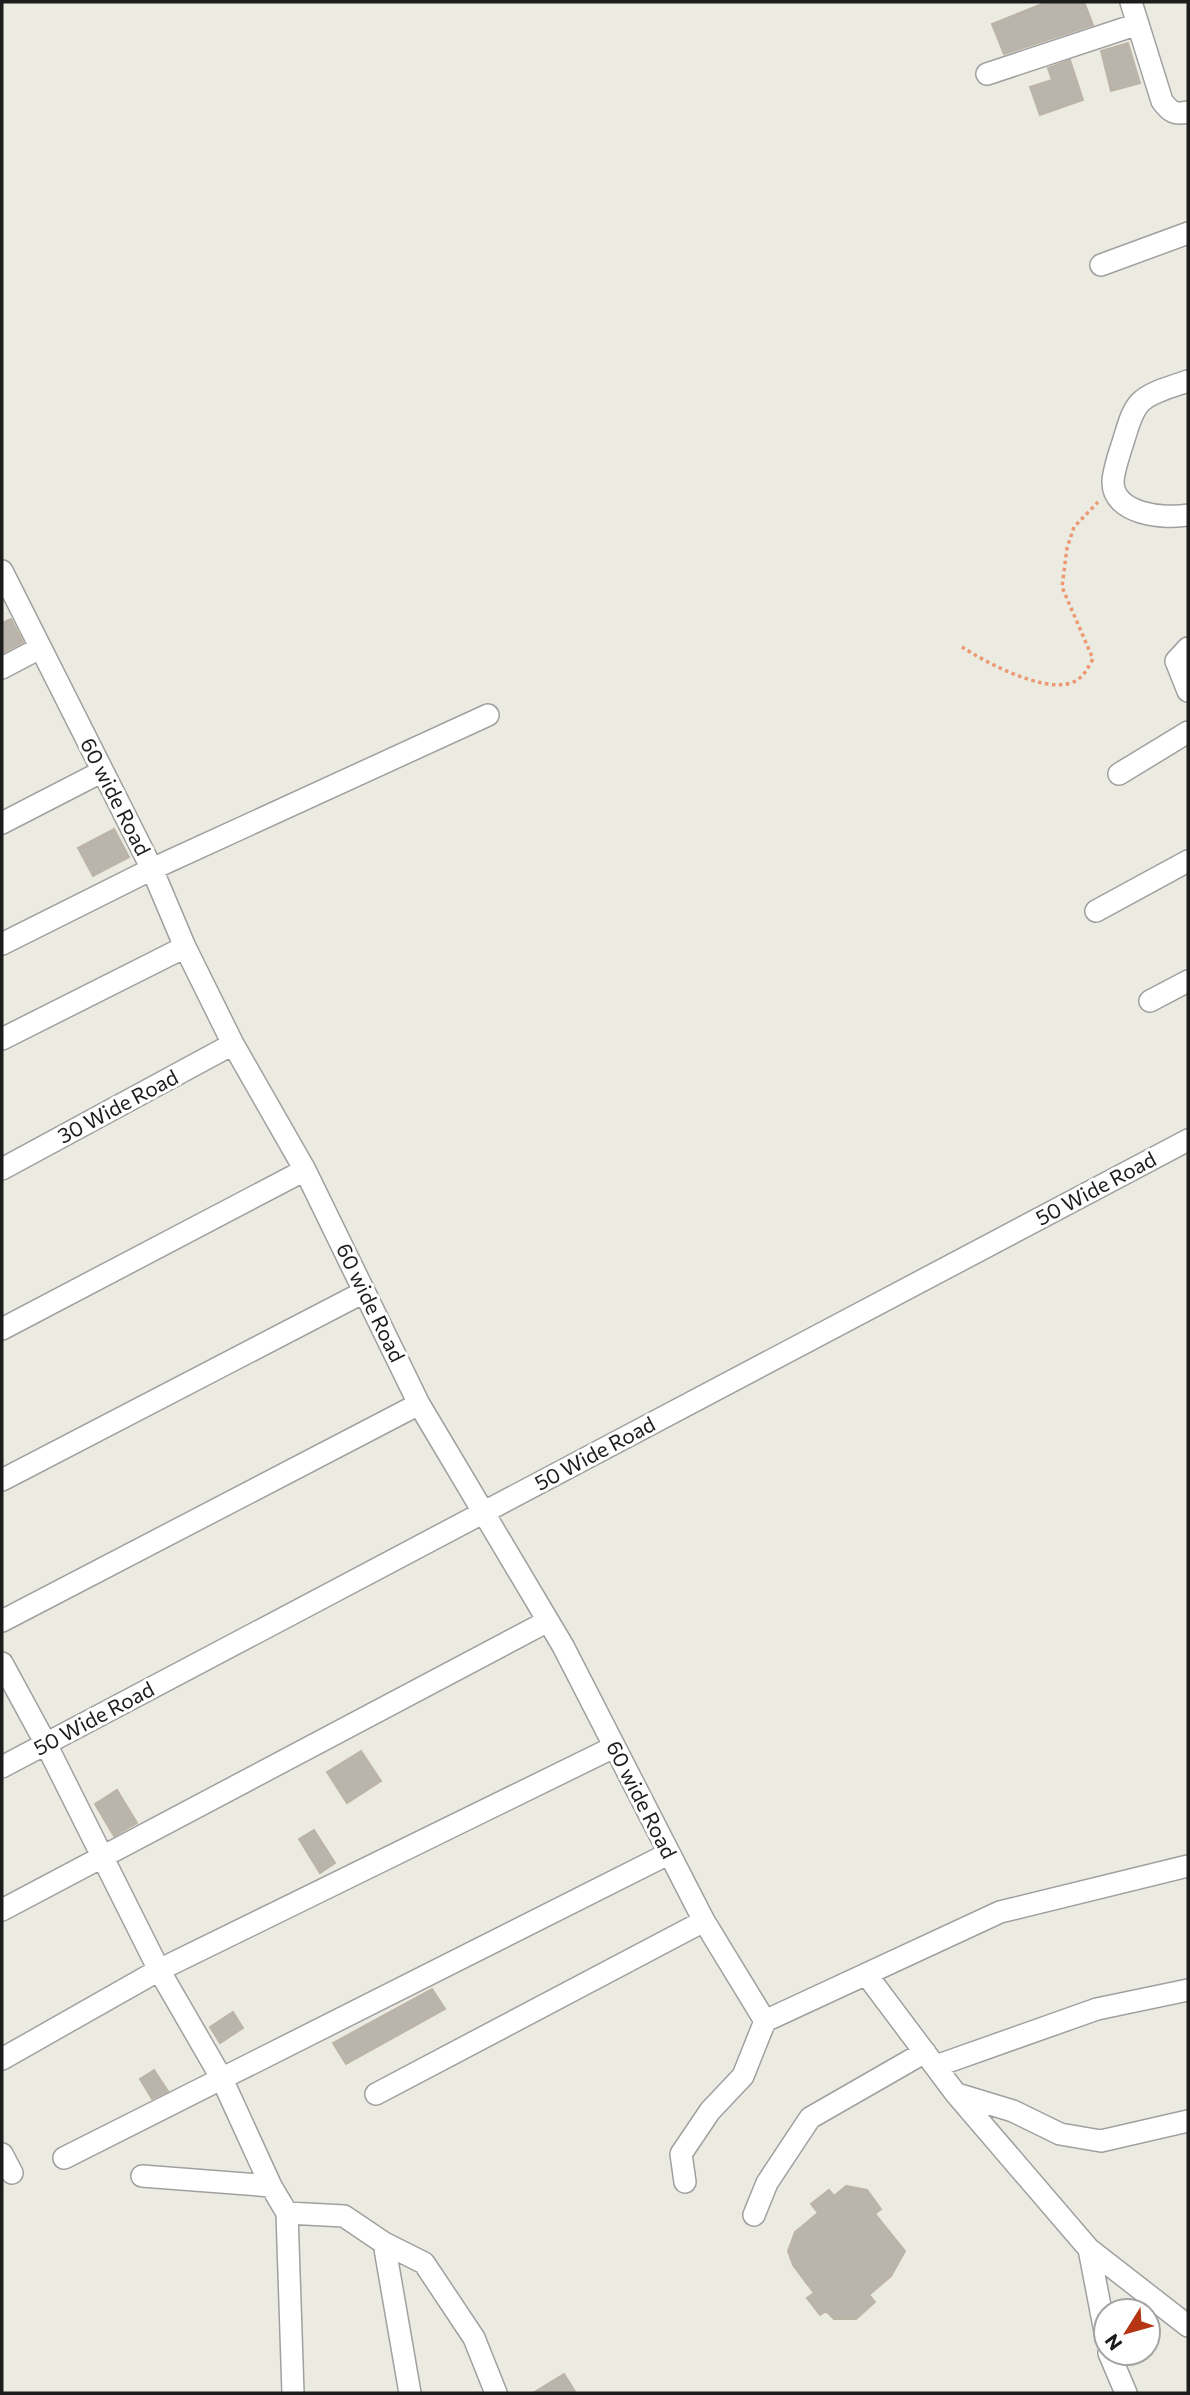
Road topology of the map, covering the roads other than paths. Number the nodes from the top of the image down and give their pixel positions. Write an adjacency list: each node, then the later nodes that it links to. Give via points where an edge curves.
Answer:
1 (1131, 2): 2 (street)
2 (1138, 24): 3 (street); 4 (street, via 1162,101 1178,114)
3 (987, 74)
4 (1188, 112)
5 (1188, 233): 6 (street)
6 (1101, 265)
7 (1188, 381): 8 (street, via 1142,400 1130,420 1113,480 1115,493 1131,507 1162,518)
8 (1188, 515)
9 (2, 571): 10 (street, 60 wide Road)
10 (40, 648): 12 (street); 16 (street, 60 wide Road)
11 (1188, 648): 13 (street, via 1176,661)
12 (2, 668)
13 (1188, 691)
14 (488, 715): 20 (street)
15 (1188, 732): 17 (street)
16 (101, 772): 18 (street); 20 (street, 60 wide Road)
17 (1119, 774)
18 (2, 823)
19 (1188, 861): 21 (street)
20 (152, 869): 22 (street); 23 (street, 60 wide Road)
21 (1096, 911)
22 (2, 944)
23 (185, 947): 26 (street); 27 (street, 60 wide Road)
24 (1188, 981): 25 (street)
25 (1150, 1001)
26 (2, 1039)
27 (233, 1044): 29 (street, 30 Wide Road); 30 (street, 60 wide Road)
28 (1188, 1140): 35 (street, 50 Wide Road)
29 (2, 1169)
30 (305, 1170): 31 (street, 60 wide Road); 32 (street)
31 (364, 1292): 33 (street, 60 wide Road); 34 (street)
32 (2, 1329)
33 (419, 1404): 35 (street, 60 wide Road); 36 (street)
34 (2, 1480)
35 (483, 1513): 37 (street, 60 wide Road); 39 (street, 50 Wide Road)
36 (2, 1621)
37 (548, 1621): 40 (street, 60 wide Road); 43 (street)
38 (2, 1663): 39 (street)
39 (46, 1744): 41 (street, 50 Wide Road); 43 (street)
40 (614, 1747): 42 (street, 60 wide Road); 47 (street)
41 (2, 1768)
42 (668, 1854): 46 (street, 60 wide Road); 53 (street)
43 (102, 1856): 45 (street); 47 (street)
44 (1188, 1866): 48 (street, via 1000,1912)
45 (2, 1910)
46 (704, 1922): 50 (street, 60 wide Road); 54 (street)
47 (159, 1970): 51 (street); 53 (street)
48 (866, 1974): 50 (street); 52 (street)
49 (1188, 1990): 52 (street, via 1097,2009)
50 (765, 2021): 59 (street, via 743,2076 710,2111 681,2154)
51 (2, 2059)
52 (930, 2059): 55 (street); 62 (street, via 810,2118 767,2182)
53 (222, 2079): 57 (street); 60 (street)
54 (376, 2094)
55 (956, 2094): 56 (street, via 1013,2111 1060,2134 1101,2141); 64 (street)
56 (1188, 2121)
57 (64, 2158)
58 (142, 2176): 60 (street)
59 (685, 2182)
60 (271, 2186): 61 (street)
61 (287, 2213): 63 (street, via 344,2216); 68 (street)
62 (754, 2215)
63 (384, 2243): 69 (street); 70 (street, via 424,2263 474,2338)
64 (1089, 2249): 65 (street); 66 (street)
65 (1098, 2297)
66 (1188, 2326)
67 (1115, 2367): 71 (street)
68 (293, 2393)
69 (410, 2393)
70 (496, 2393)
71 (1126, 2393)

